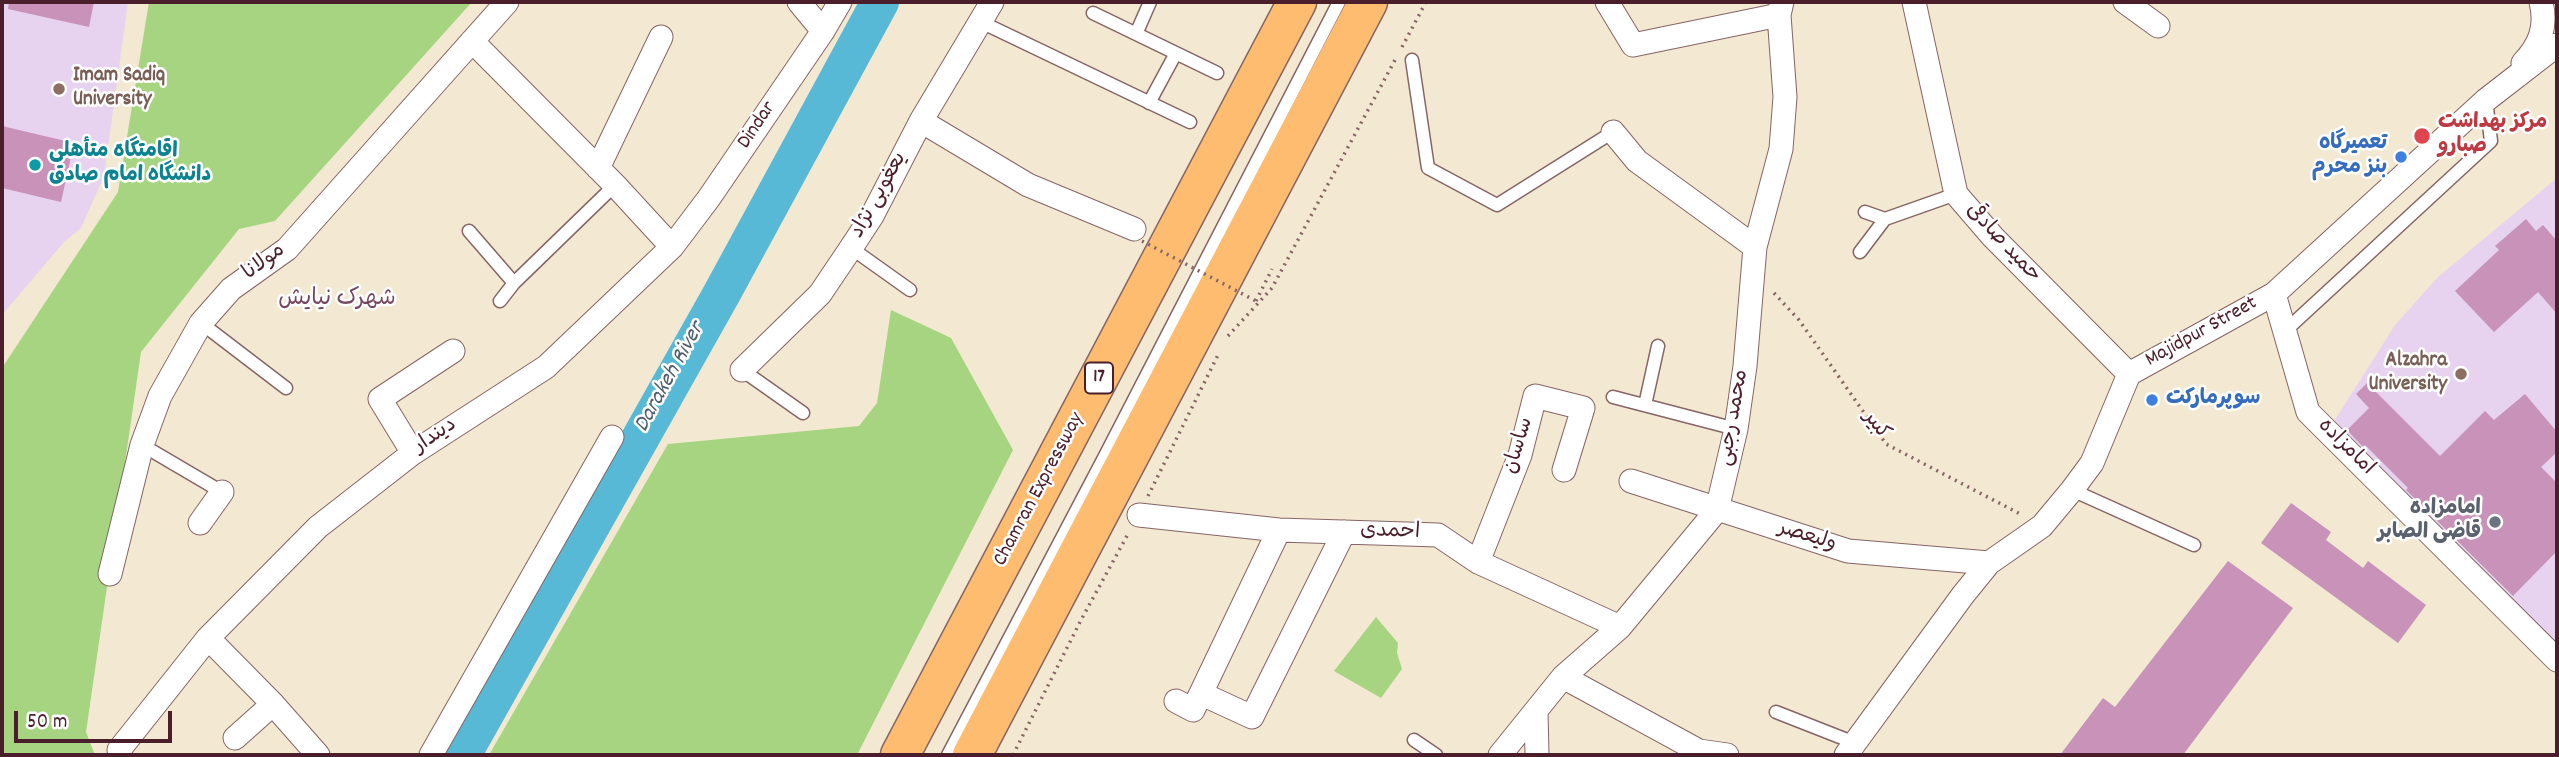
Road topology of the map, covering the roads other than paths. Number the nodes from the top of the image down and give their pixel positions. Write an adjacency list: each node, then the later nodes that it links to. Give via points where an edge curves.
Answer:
1 (507, 2): 19 (street, مولانا)
2 (799, 2): 16 (street)
3 (840, 2): 16 (street, Dindar)
4 (1150, 2): 17 (lane)
5 (1297, 2): 87 (highway, Chamran Expressway / 17)
6 (1339, 2): 88 (lane)
7 (1368, 2): 89 (highway)
8 (1607, 2): 12 (street, via 1633,45)
9 (1914, 2): 32 (street, حمید صادقی)
10 (2124, 2): 15 (street)
11 (2541, 2): 24 (street, via 2544,20 2538,46)
12 (1781, 8): 38 (street, محمد رجبی, via 1785,97 1781,149)
13 (986, 12): 26 (lane); 27 (street, یعغوبی نژاد)
14 (1093, 13): 17 (lane)
15 (2158, 26)
16 (823, 31): 37 (street, Dindar)
17 (1136, 34): 21 (lane)
18 (661, 37): 30 (street)
19 (472, 41): 30 (street); 45 (street, مولانا, via 287,249 231,289)
20 (2557, 45): 24 (street)
21 (1176, 53): 23 (lane); 26 (lane)
22 (1412, 60): 29 (lane, via 1428,168 1497,205)
23 (1217, 73)
24 (2507, 81): 25 (street, Majidpur Street)
25 (2487, 100): 43 (street, Majidpur Street); 46 (lane, via 2491,141)
26 (1149, 103): 28 (lane)
27 (921, 121): 36 (street, via 1028,185); 39 (street, یعغوبی نژاد)
28 (1190, 122)
29 (1614, 132): 38 (street, via 1637,161)
30 (598, 168): 31 (street)
31 (615, 185): 37 (street); 41 (lane)
32 (1956, 194): 34 (lane); 50 (street, حمید صادقی)
33 (1866, 212): 34 (lane)
34 (1885, 219): 40 (lane)
35 (470, 231): 41 (lane)
36 (1138, 235)
37 (672, 247): 58 (street, دیندار, via 547,367)
38 (1755, 247): 55 (street, محمد رجبی)
39 (851, 248): 42 (lane); 49 (street, یعغوبی نژاد, via 820,294)
40 (1860, 252)
41 (514, 283): 44 (lane)
42 (911, 290)
43 (2274, 294): 46 (street, امامزاده); 50 (street, Majidpur Street)
44 (500, 301)
45 (201, 323): 51 (lane); 57 (street, مولانا, via 160,396)
46 (2285, 331): 74 (street, امامزاده, via 2308,412)
47 (1658, 346): 53 (lane)
48 (453, 351): 58 (street, via 380,399)
49 (741, 370): 54 (lane)
50 (2129, 374): 61 (street, Majidpur Street, via 2091,463)
51 (286, 388)
52 (1613, 397): 53 (lane)
53 (1645, 405): 55 (lane)
54 (803, 414)
55 (1736, 429): 63 (street, محمد رجبی)
56 (612, 436): 86 (street)
57 (142, 445): 62 (lane); 71 (street, مولانا)
58 (414, 453): 73 (street, دیندار, via 318,527)
59 (1564, 470): 69 (street, ساسان, via 1583,408 1535,396 1520,455)
60 (1631, 481): 63 (street, ولیعصر)
61 (2072, 490): 68 (lane); 70 (street, Majidpur Street, via 2042,526)
62 (222, 492): 65 (street)
63 (1717, 510): 70 (street, ولیعصر, via 1848,551); 72 (street, محمد رجبی)
64 (1139, 515): 66 (street, احمدی)
65 (200, 523)
66 (1279, 530): 67 (street, احمدی); 76 (street)
67 (1344, 532): 69 (street, احمدی, via 1438,535); 76 (street, via 1252,717)
68 (2194, 545)
69 (1478, 562): 72 (street, احمدی)
70 (1989, 563): 83 (street, Majidpur Street)
71 (110, 574)
72 (1619, 627): 75 (street, محمد رجبی)
73 (208, 638): 78 (street); 84 (street, دیندار, via 119,750)
74 (2557, 660)
75 (1563, 677): 79 (street, محمد رجبی); 93 (street, via 1699,751)
76 (1202, 694): 77 (street, via 1194,710)
77 (1176, 701)
78 (273, 704): 81 (street); 85 (street)
79 (1535, 711): 91 (street, محمد رجبی); 92 (street)
80 (1776, 712): 83 (lane)
81 (235, 738)
82 (1414, 740): 90 (lane)
83 (1850, 749)
84 (120, 755)
85 (318, 755)
86 (431, 755)
87 (900, 755)
88 (948, 755)
89 (972, 755)
90 (1436, 755)
91 (1500, 755)
92 (1537, 755)
93 (1727, 755)

